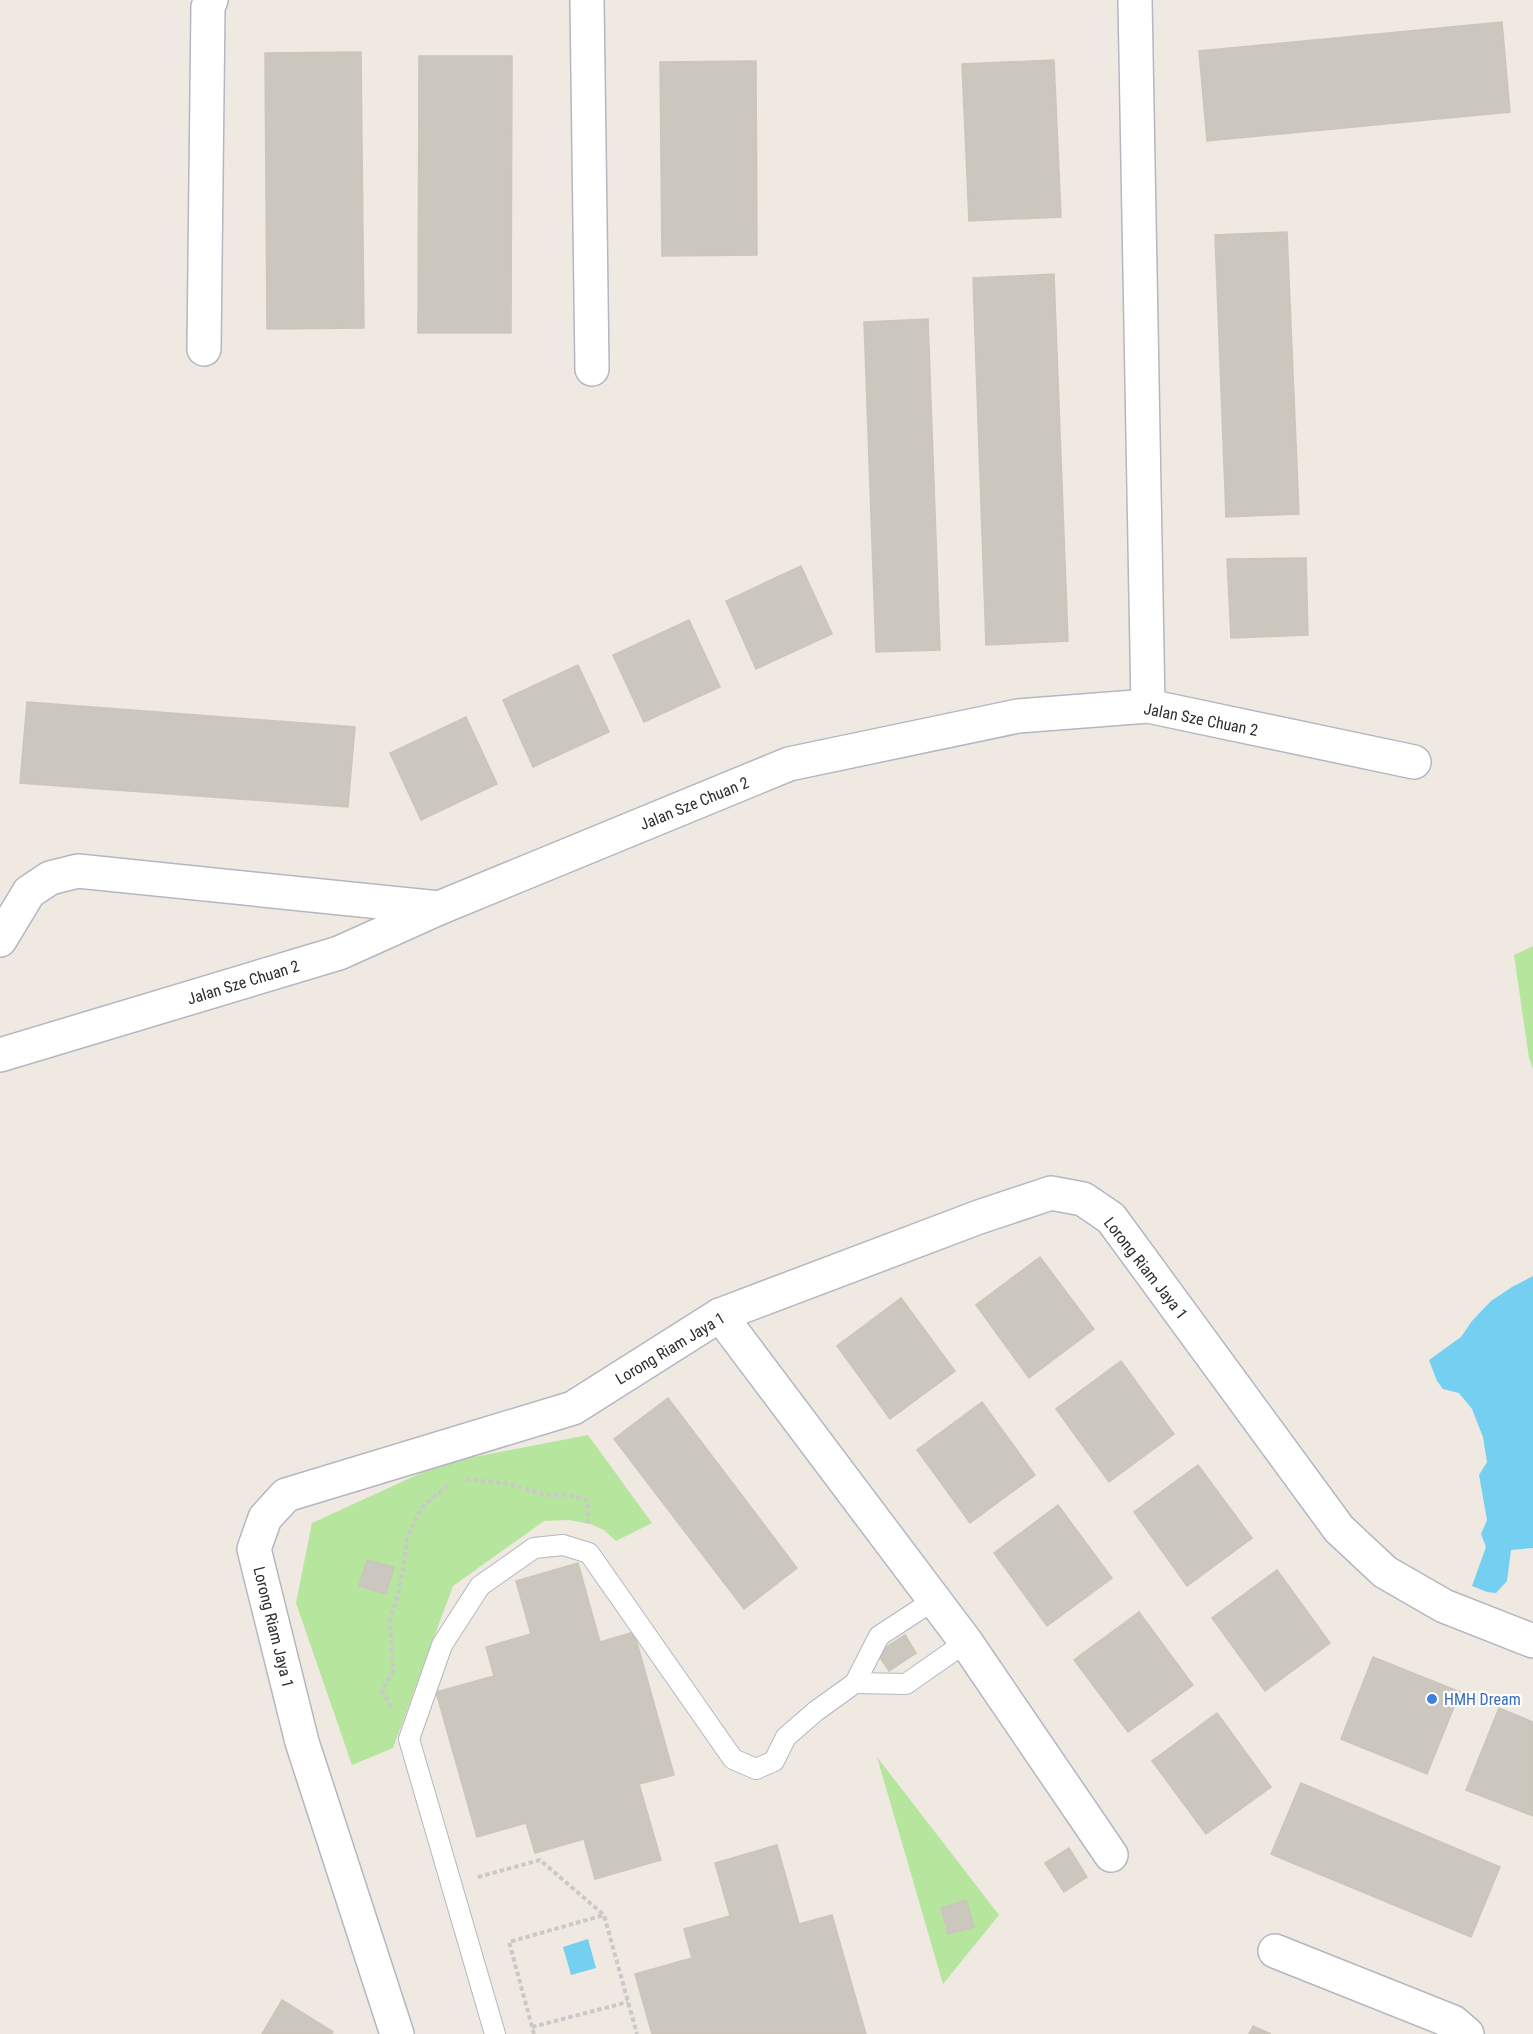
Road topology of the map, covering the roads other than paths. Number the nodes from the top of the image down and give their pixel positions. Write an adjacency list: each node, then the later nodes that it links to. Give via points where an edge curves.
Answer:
1 (211, 0): 4 (street)
2 (586, 0): 5 (street)
3 (1135, 0): 6 (street)
4 (204, 349)
5 (592, 369)
6 (1148, 706): 7 (street, Jalan Sze Chuan 2); 8 (street, Jalan Sze Chuan 2, via 1018,716 789,764)
7 (1414, 762)
8 (439, 908): 9 (street, via 78,871 50,878 29,892); 10 (street, Jalan Sze Chuan 2, via 339,953)
9 (0, 940)
10 (0, 1055)
11 (720, 1315): 12 (street); 13 (street, Lorong Riam Jaya 1, via 1051,1193 1083,1199 1111,1218 1339,1529 1385,1572 1444,1606); 18 (street, Lorong Riam Jaya 1, via 573,1408 286,1496 265,1518 254,1549 302,1742)
12 (934, 1600): 14 (street); 15 (lane, via 879,1636)
13 (1533, 1641)
14 (966, 1642): 15 (lane, via 906,1684); 16 (street)
15 (855, 1683): 19 (lane, via 786,1737 774,1761 756,1769 733,1759 589,1553 563,1545 534,1548 480,1586 442,1645 409,1739)
16 (1111, 1855)
17 (1275, 1950): 20 (street, via 1453,2022)
18 (397, 2034)
19 (495, 2034)
20 (1467, 2034)

